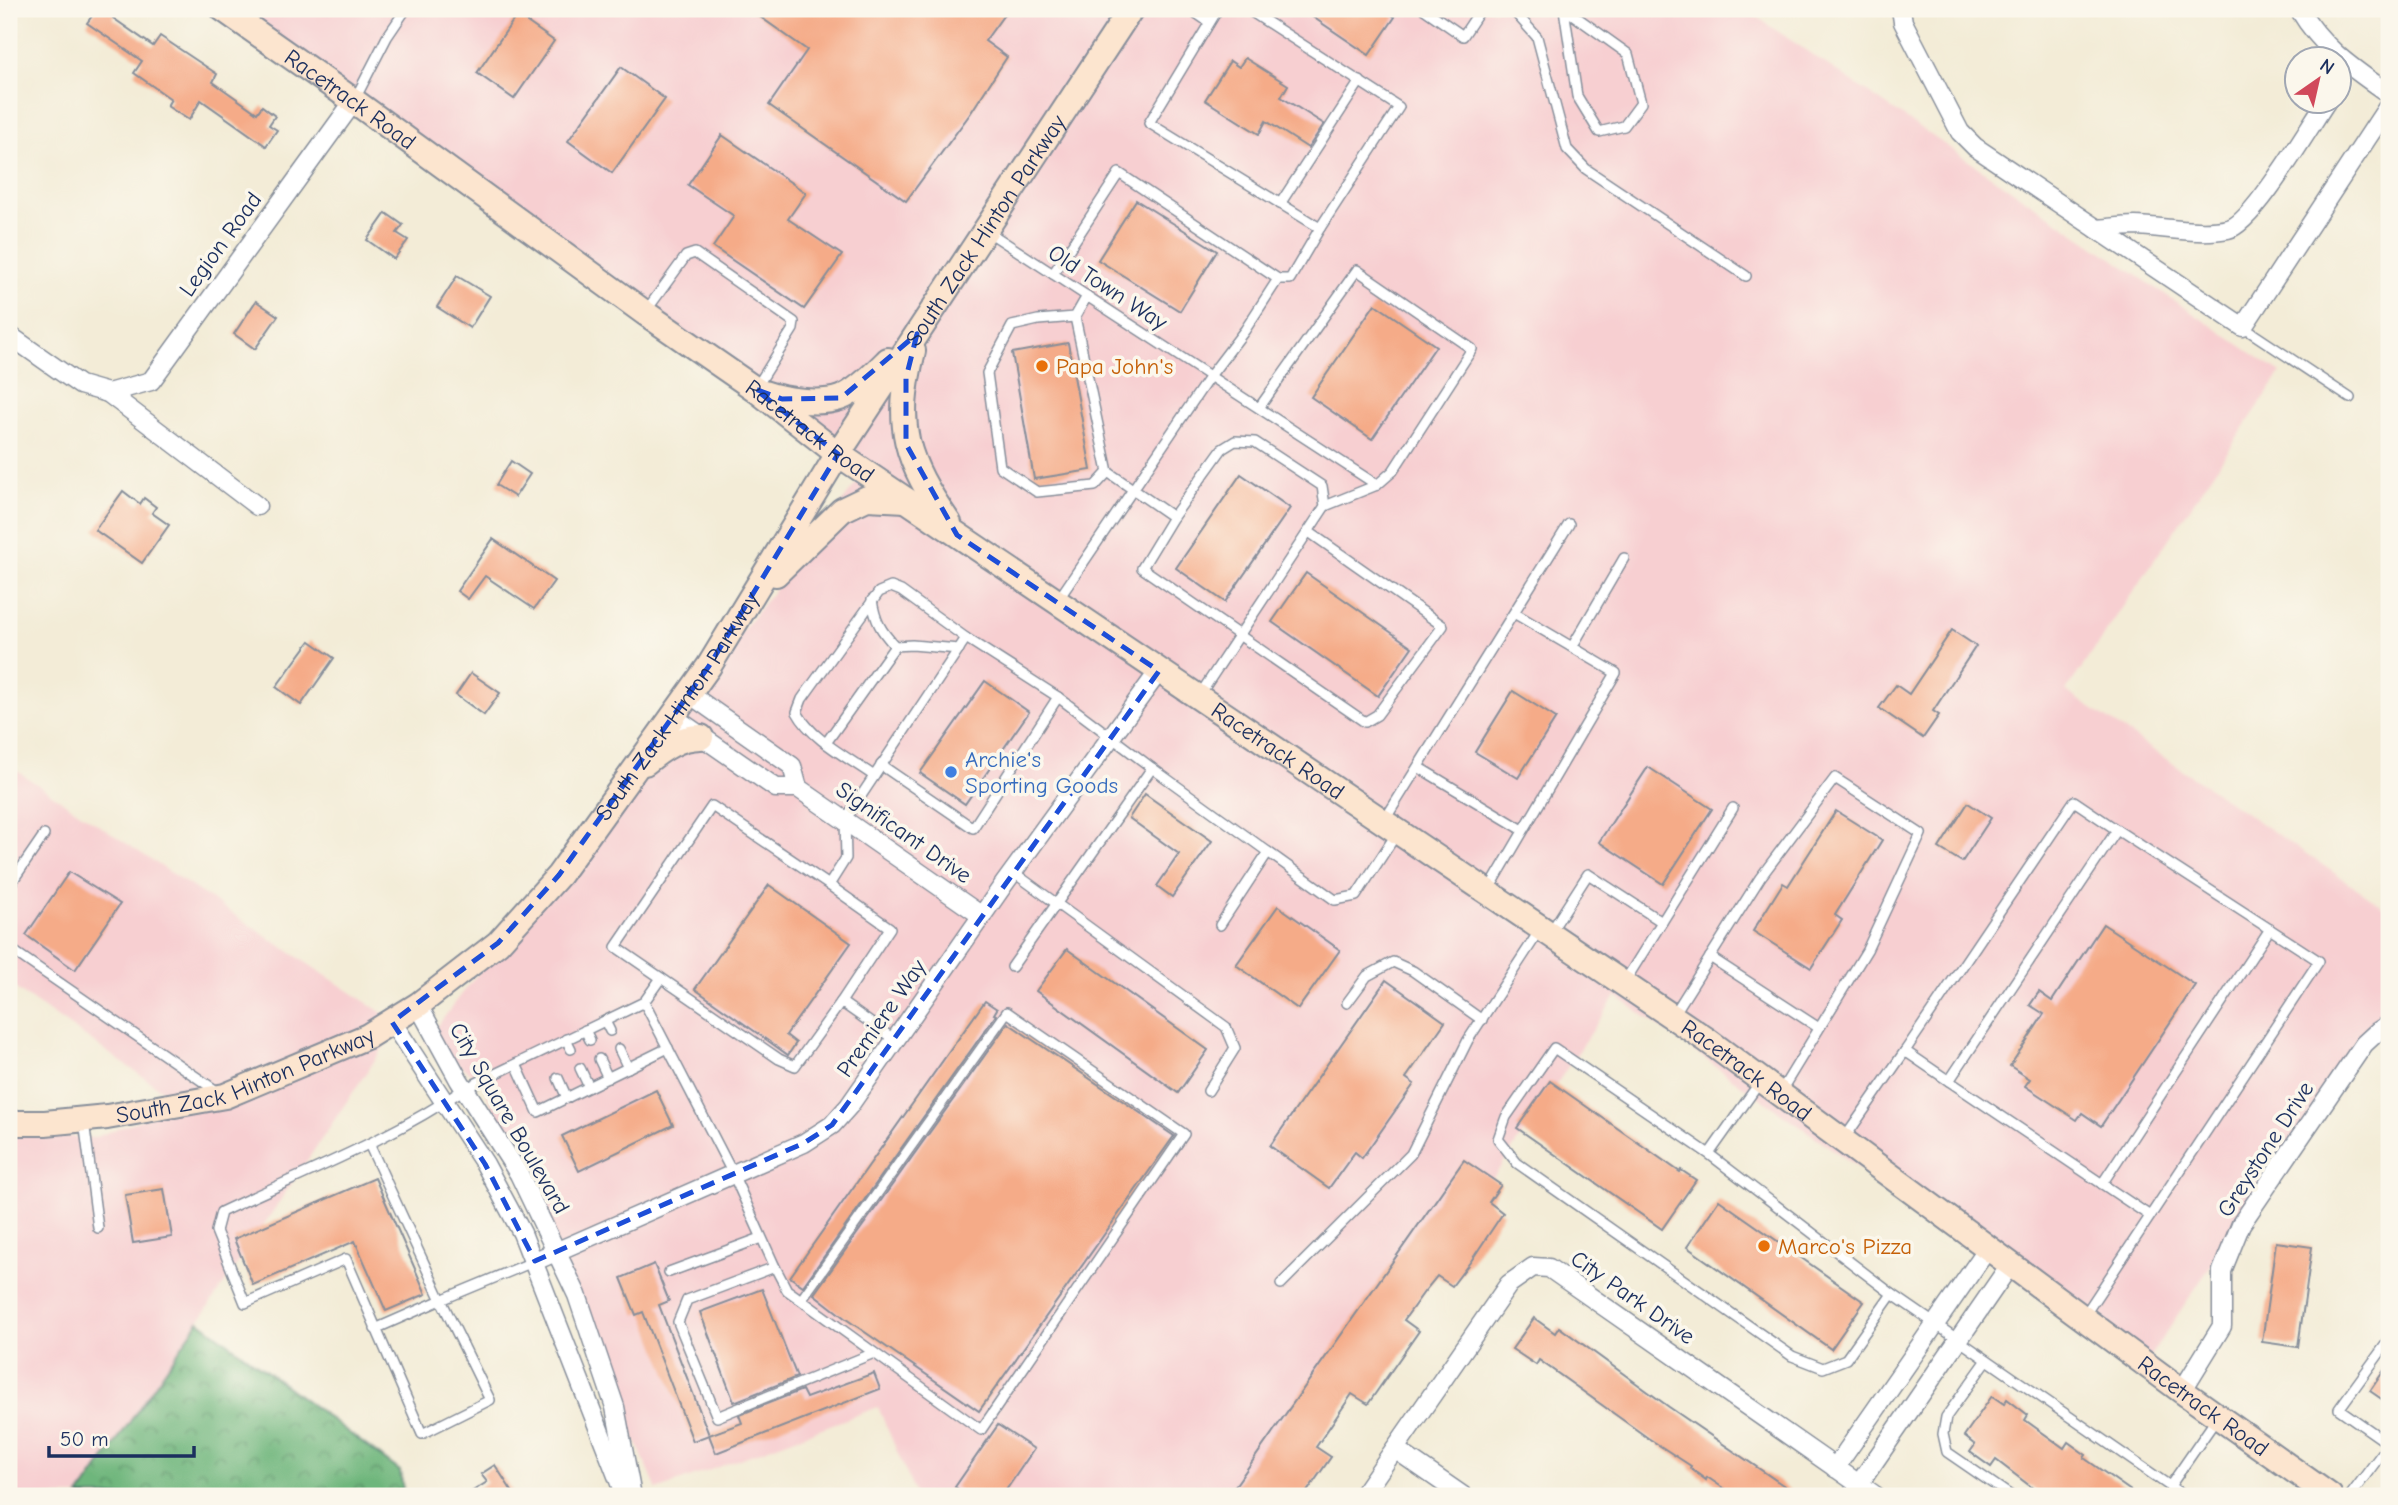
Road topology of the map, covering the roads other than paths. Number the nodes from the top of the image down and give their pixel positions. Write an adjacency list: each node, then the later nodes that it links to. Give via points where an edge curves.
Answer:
1 (223, 9): 18 (street, Racetrack Road)
2 (406, 9): 18 (lane)
3 (1131, 9): 24 (street, South Zack Hinton Parkway)
4 (1190, 9): 13 (lane)
5 (1218, 9): 13 (lane)
6 (1247, 9): 16 (lane)
7 (1424, 9): 8 (lane, via 1463,36)
8 (1481, 9)
9 (1511, 9): 26 (lane, via 1537,37 1567,149 1586,169)
10 (1564, 9): 10 (lane, via 1628,54 1641,103 1624,126 1599,132 1577,96)
11 (1901, 9): 23 (street, via 1903,22 1960,132 1975,147)
12 (2299, 9): 14 (street)
13 (1209, 22): 21 (lane, via 1149,123)
14 (2328, 46)
15 (2352, 68): 17 (street)
16 (1360, 81): 21 (lane); 22 (lane, via 1399,107)
17 (2389, 94)
18 (354, 101): 29 (street, Racetrack Road); 36 (street, Legion Road, via 151,381)
19 (2389, 105): 31 (street)
20 (2317, 116): 23 (street, via 2239,225 2214,230)
21 (1280, 204): 22 (lane)
22 (1320, 228): 27 (lane, via 1290,279)
23 (2098, 229): 31 (street)
24 (985, 230): 25 (lane, Old Town Way); 32 (street, South Zack Hinton Parkway)
25 (1053, 274): 27 (lane, via 1119,173); 28 (lane, Old Town Way)
26 (1746, 275)
27 (1278, 279): 34 (lane)
28 (1087, 296): 30 (lane); 34 (lane, Old Town Way)
29 (645, 313): 35 (street, Racetrack Road); 35 (lane, via 686,256 695,253 794,322)
30 (1074, 317): 40 (lane); 40 (lane, via 1012,326 987,373 1000,467 1037,492 1095,485)
31 (2243, 327): 37 (lane)
32 (917, 334): 35 (street, via 869,379 841,398 782,399); 39 (street, South Zack Hinton Parkway); 49 (street, via 906,379 906,444 931,496)
33 (9, 335): 36 (street, via 80,385)
34 (1210, 376): 38 (lane, Old Town Way); 42 (lane)
35 (755, 389): 39 (street, Racetrack Road)
36 (108, 393): 44 (street)
37 (2350, 398)
38 (1259, 408): 41 (lane, Old Town Way); 41 (lane, via 1357,270 1472,349 1393,471)
39 (838, 454): 43 (street, Racetrack Road); 53 (street, South Zack Hinton Parkway)
40 (1108, 472): 42 (lane)
41 (1377, 485): 45 (lane)
42 (1133, 490): 46 (lane); 52 (lane)
43 (907, 500): 49 (street, Racetrack Road); 53 (street, via 867,498 842,510)
44 (257, 506)
45 (1325, 506): 46 (lane, via 1322,486 1255,442 1235,441 1222,449); 48 (lane)
46 (1173, 517): 55 (lane, via 1142,568)
47 (1569, 524): 54 (lane)
48 (1309, 532): 55 (lane); 55 (lane, via 1443,626 1377,715 1365,722)
49 (957, 535): 52 (street, Racetrack Road)
50 (1624, 558): 58 (lane)
51 (873, 600): 56 (lane, via 891,587 901,591); 57 (lane, via 880,629); 67 (lane, via 797,712)
52 (1057, 602): 60 (street, Racetrack Road)
53 (746, 605): 61 (street, South Zack Hinton Parkway)
54 (1514, 613): 58 (lane); 69 (lane)
55 (1238, 635): 63 (lane)
56 (966, 638): 59 (lane); 62 (lane)
57 (895, 646): 59 (lane); 67 (lane)
58 (1572, 647): 77 (lane, via 1616,673)
59 (959, 649): 68 (lane)
60 (1159, 671): 63 (street, Racetrack Road); 65 (street, Premiere Way)
61 (688, 693): 64 (street, South Zack Hinton Parkway); 73 (street, Significant Drive, via 792,766)
62 (1058, 697): 65 (lane); 68 (lane, via 973,828)
63 (1198, 697): 76 (street, Racetrack Road)
64 (672, 716): 66 (street, Significant Drive); 71 (street, South Zack Hinton Parkway)
65 (1111, 736): 70 (lane); 81 (street, Premiere Way)
66 (701, 737): 71 (street, via 688,737 662,749); 73 (street, Significant Drive, via 776,788)
67 (826, 743): 72 (lane)
68 (881, 765): 72 (lane)
69 (1418, 767): 76 (lane); 77 (lane)
70 (1152, 768): 80 (lane); 85 (lane)
71 (631, 775): 99 (street, South Zack Hinton Parkway, via 559,875 498,943)
72 (874, 776): 75 (lane)
73 (798, 788): 75 (street, Significant Drive)
74 (1733, 808): 87 (lane)
75 (845, 820): 82 (lane, via 846,858); 86 (street, Significant Drive)
76 (1391, 827): 80 (lane, via 1356,896 1335,900); 84 (street, Racetrack Road)
77 (1523, 830): 84 (lane)
78 (2117, 830): 89 (lane); 114 (lane, via 2074,801); 121 (lane)
79 (44, 835): 83 (lane)
80 (1268, 852): 88 (lane)
81 (1013, 872): 85 (lane); 86 (street, Premiere Way)
82 (829, 885): 94 (lane, via 712,806 616,947); 97 (lane, via 890,928)
83 (9, 886)
84 (1487, 892): 90 (street, Racetrack Road)
85 (1056, 903): 93 (lane); 125 (lane, via 1226,1027 1235,1048)
86 (982, 916): 110 (street, Premiere Way)
87 (1662, 922): 90 (lane, via 1588,874); 95 (lane)
88 (1220, 925)
89 (2270, 929): 135 (lane); 136 (lane, via 2319,961)
90 (1545, 931): 95 (street, Racetrack Road); 101 (lane)
91 (9, 948): 126 (lane)
92 (1710, 957): 100 (lane); 105 (lane); 105 (lane, via 1760,878 1835,778 1921,834 1867,950)
93 (1012, 967)
94 (661, 978): 96 (lane); 97 (lane, via 795,1066)
95 (1623, 984): 100 (street, Racetrack Road)
96 (645, 1002): 102 (lane); 111 (lane)
97 (841, 1002): 110 (lane)
98 (1346, 1003): 101 (lane, via 1367,976 1393,962)
99 (418, 1005): 103 (street, South Zack Hinton Parkway); 124 (street, City Square Boulevard)
100 (1672, 1017): 123 (street, Racetrack Road)
101 (1482, 1020): 145 (lane, via 1411,1154)
102 (605, 1021): 106 (lane); 107 (lane)
103 (392, 1022): 126 (street, South Zack Hinton Parkway); 128 (street, City Square Boulevard)
104 (2389, 1024): 156 (street, Greystone Drive, via 2364,1044 2241,1224 2222,1271 2222,1326)
105 (1819, 1028): 123 (lane)
106 (585, 1031): 108 (lane); 109 (lane)
107 (610, 1031)
108 (566, 1039): 112 (lane); 116 (lane, via 547,1055)
109 (590, 1040)
110 (895, 1040): 134 (street, Premiere Way, via 832,1125 813,1139)
111 (668, 1048): 118 (lane); 134 (lane)
112 (571, 1049)
113 (619, 1049): 118 (lane)
114 (1905, 1051): 121 (lane); 131 (lane)
115 (599, 1059): 119 (lane)
116 (516, 1064): 124 (lane); 127 (lane, via 538,1112)
117 (580, 1068): 122 (lane)
118 (628, 1068): 119 (lane)
119 (608, 1078): 122 (lane)
120 (558, 1079): 127 (lane)
121 (1950, 1082): 135 (lane)
122 (589, 1087): 127 (lane)
123 (1770, 1087): 131 (street, Racetrack Road); 133 (lane)
124 (464, 1088): 128 (lane); 140 (street, City Square Boulevard, via 519,1174)
125 (1209, 1091)
126 (225, 1096): 129 (street, South Zack Hinton Parkway)
127 (567, 1098)
128 (443, 1103): 132 (lane); 141 (street, City Square Boulevard, via 485,1164)
129 (84, 1119): 130 (street, South Zack Hinton Parkway); 137 (lane)
130 (9, 1123)
131 (1843, 1141): 139 (street, Racetrack Road)
132 (369, 1144): 147 (lane); 151 (lane, via 221,1212 216,1231 245,1303 346,1259)
133 (1709, 1154): 146 (lane); 146 (lane, via 1554,1048 1506,1117 1498,1139 1517,1163 1792,1356 1823,1368 1846,1359)
134 (733, 1174): 138 (lane); 140 (street, Premiere Way)
135 (2102, 1184): 136 (lane)
136 (2150, 1216): 149 (lane)
137 (98, 1228)
138 (761, 1238): 143 (lane); 144 (lane)
139 (1988, 1248): 142 (street, Racetrack Road); 150 (street)
140 (557, 1252): 141 (street, Premiere Way); 164 (street, City Square Boulevard, via 577,1295 615,1408)
141 (535, 1261): 147 (lane); 163 (street, City Square Boulevard)
142 (2010, 1265): 149 (street, Racetrack Road); 152 (street)
143 (775, 1267): 148 (lane, via 787,1290); 154 (lane, via 687,1300 678,1321 717,1417)
144 (669, 1272)
145 (1281, 1284)
146 (1892, 1294): 150 (lane)
147 (441, 1300): 151 (lane); 151 (lane, via 490,1400 422,1434)
148 (801, 1300): 154 (lane); 154 (lane, via 1007,1012 1184,1134 981,1430)
149 (2083, 1318): 156 (street, Racetrack Road)
150 (1935, 1325): 152 (lane); 160 (street)
151 (375, 1329)
152 (1958, 1340): 155 (lane); 161 (street)
153 (2389, 1340): 158 (lane, via 2339,1409)
154 (874, 1353)
155 (1987, 1360): 162 (lane); 170 (lane, via 1946,1417 1943,1434 1947,1452)
156 (2182, 1391): 157 (street, Racetrack Road)
157 (2218, 1417): 162 (lane); 172 (street, Racetrack Road)
158 (2389, 1444): 173 (lane)
159 (1395, 1449): 160 (street, City Park Drive, via 1509,1284 1532,1267 1549,1268); 167 (street, City Park Drive); 168 (street)
160 (1835, 1468): 161 (street, City Park Drive)
161 (1859, 1484): 169 (street, City Park Drive)
162 (2169, 1486): 171 (lane)
163 (625, 1496)
164 (632, 1496)
165 (735, 1496): 166 (lane)
166 (750, 1496)
167 (1362, 1496)
168 (1463, 1496)
169 (1876, 1496)
170 (2011, 1496)
171 (2184, 1496)
172 (2330, 1496)
173 (2350, 1496)

